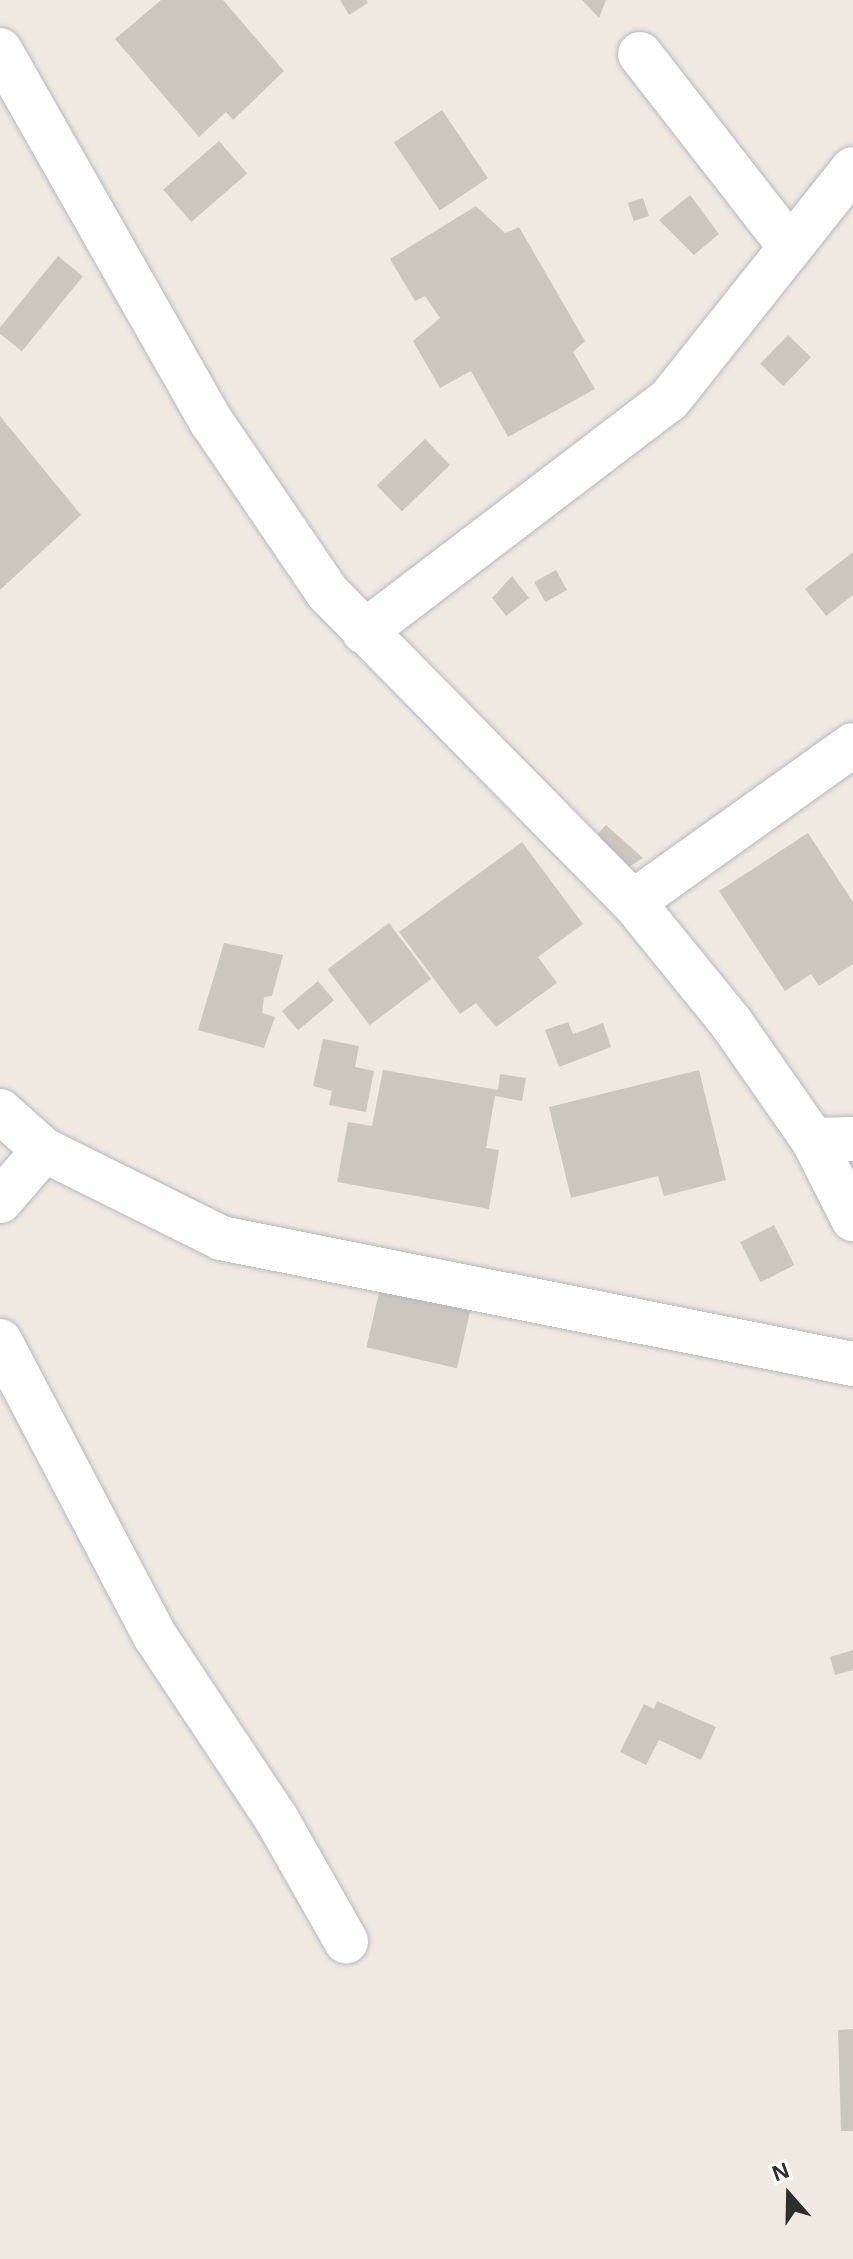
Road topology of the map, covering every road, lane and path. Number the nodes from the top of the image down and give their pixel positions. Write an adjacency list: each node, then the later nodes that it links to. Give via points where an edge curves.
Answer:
1 (0, 50): 5 (street, via 211,421 327,592)
2 (640, 54): 4 (street)
3 (853, 169): 4 (street)
4 (790, 247): 5 (street, via 669,400)
5 (364, 632): 7 (street)
6 (853, 745): 7 (street)
7 (633, 902): 9 (street)
8 (0, 1111): 10 (street)
9 (833, 1140): 12 (street)
10 (44, 1150): 11 (street); 14 (street, via 221,1238)
11 (0, 1201)
12 (853, 1219)
13 (0, 1341): 15 (street, via 155,1636 276,1818)
14 (853, 1364)
15 (346, 1941)

